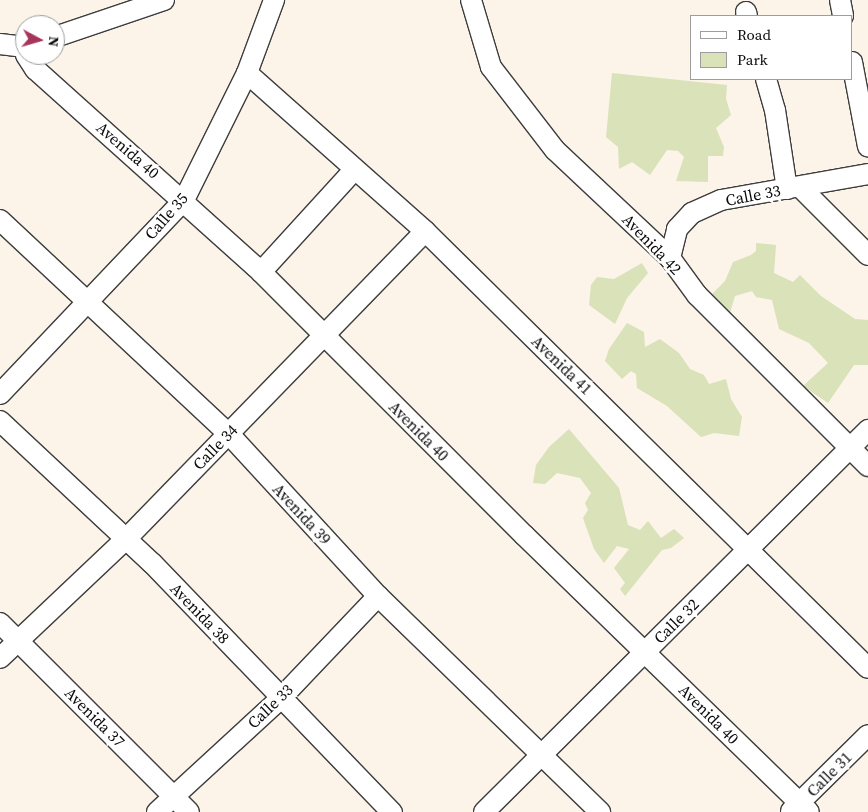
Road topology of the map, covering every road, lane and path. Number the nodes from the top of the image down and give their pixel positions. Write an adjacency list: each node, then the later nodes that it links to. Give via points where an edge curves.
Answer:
1 (164, 0): 6 (street)
2 (274, 0): 9 (street, Calle 35)
3 (471, 0): 19 (street, Avenida 42, via 491,67 555,150)
4 (840, 0): 5 (street)
5 (843, 15)
6 (65, 34)
7 (32, 65): 15 (street, Avenida 40)
8 (853, 67): 11 (street)
9 (247, 73): 12 (street, Avenida 41); 15 (street, Calle 35)
10 (766, 80): 14 (street)
11 (868, 147)
12 (355, 169): 17 (street, Avenida 41); 20 (street)
13 (868, 174): 14 (street, Calle 33)
14 (793, 188): 18 (street); 19 (street, Calle 33, via 721,200 692,213 677,229)
15 (184, 200): 20 (street, Avenida 40); 21 (street, Calle 35)
16 (0, 220): 21 (street, Avenida 39)
17 (425, 231): 22 (street, Calle 34); 30 (street, Avenida 41)
18 (868, 255)
19 (670, 258): 27 (street, Avenida 42, via 697,295)
20 (261, 272): 22 (street, Avenida 40)
21 (87, 302): 23 (street, Calle 35); 26 (street, Avenida 39)
22 (323, 336): 26 (street, Calle 34); 34 (street, Avenida 40)
23 (0, 394)
24 (0, 421): 29 (street, Avenida 38)
25 (868, 430): 27 (street, Calle 32)
26 (228, 433): 29 (street, Calle 34); 31 (street, Avenida 39)
27 (849, 448): 28 (street, Avenida 42); 30 (street, Calle 32)
28 (868, 466)
29 (126, 539): 33 (street, Calle 34); 37 (street, Avenida 38)
30 (749, 548): 34 (street, Calle 32); 36 (street, Avenida 41)
31 (378, 596): 37 (street, Calle 33); 39 (street, Avenida 39)
32 (0, 623): 33 (street, Avenida 37)
33 (18, 641): 35 (street, Calle 34); 40 (street, Avenida 37)
34 (646, 651): 39 (street, Calle 32); 41 (street, Avenida 40)
35 (0, 658)
36 (868, 668)
37 (281, 698): 40 (street, Calle 33); 44 (street, Avenida 38)
38 (868, 735): 41 (street, Calle 31)
39 (542, 754): 45 (street, Calle 32); 46 (street, Avenida 39)
40 (173, 796): 42 (street, Calle 33); 43 (street, Avenida 37)
41 (800, 809)
42 (157, 812)
43 (189, 812)
44 (392, 812)
45 (484, 812)
46 (600, 812)

